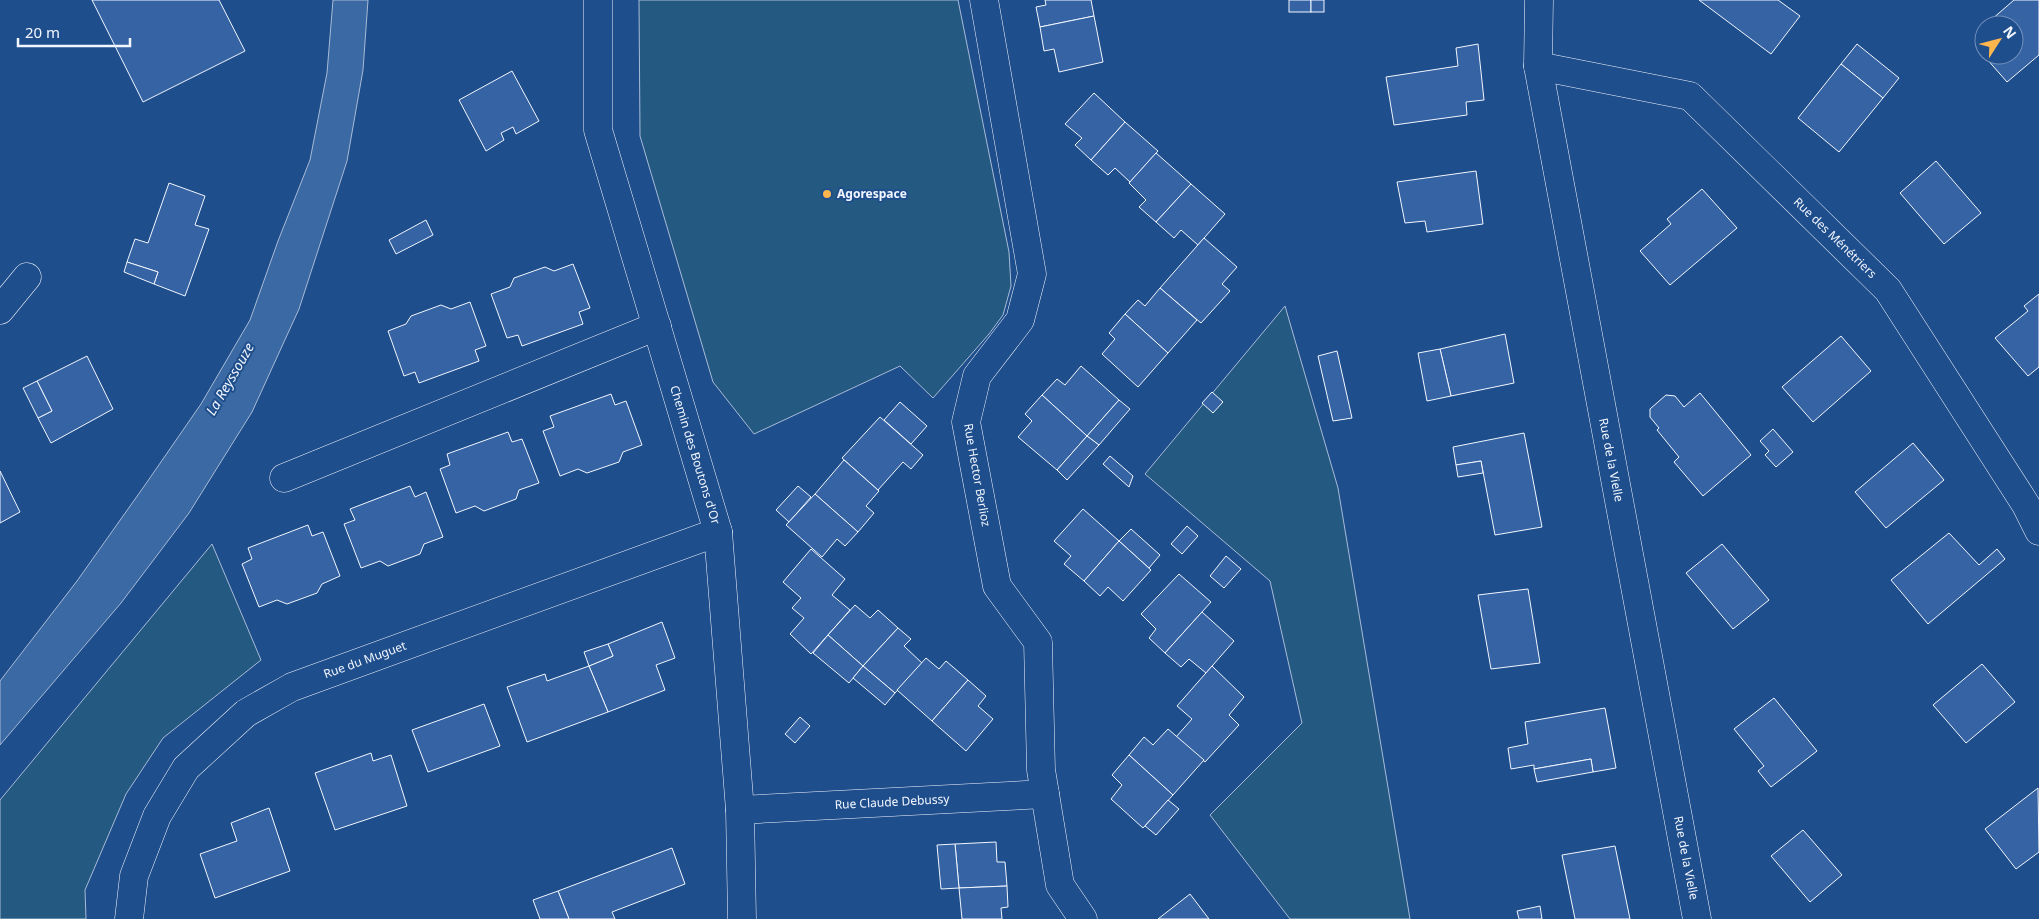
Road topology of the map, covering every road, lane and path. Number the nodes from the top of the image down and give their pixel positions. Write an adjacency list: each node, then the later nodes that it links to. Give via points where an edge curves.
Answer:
1 (598, 0): 7 (street, Chemin des Boutons d'Or, via 598,130)
2 (984, 0): 11 (street, Rue Hector Berlioz, via 1032,274 1020,320 977,376 966,422 997,586 1038,642 1041,770)
3 (1540, 0): 4 (street, Rue de la Vielle)
4 (1538, 66): 9 (street, Rue des Ménétriers, via 1690,96 1888,290 2026,505); 16 (street, Rue de la Vielle)
5 (27, 277): 6 (street)
6 (0, 310)
7 (657, 326): 8 (street); 10 (street, Chemin des Boutons d'Or)
8 (284, 478)
9 (2039, 531)
10 (718, 532): 12 (street, Chemin des Boutons d'Or); 13 (street, Rue du Muguet, via 292,687 246,713 186,768 156,816 134,876)
11 (1045, 794): 12 (street, Rue Claude Debussy); 15 (street, Rue Hector Berlioz, via 1060,886)
12 (740, 810): 14 (street, Chemin des Boutons d'Or)
13 (129, 919)
14 (742, 919)
15 (1083, 919)
16 (1697, 919)

